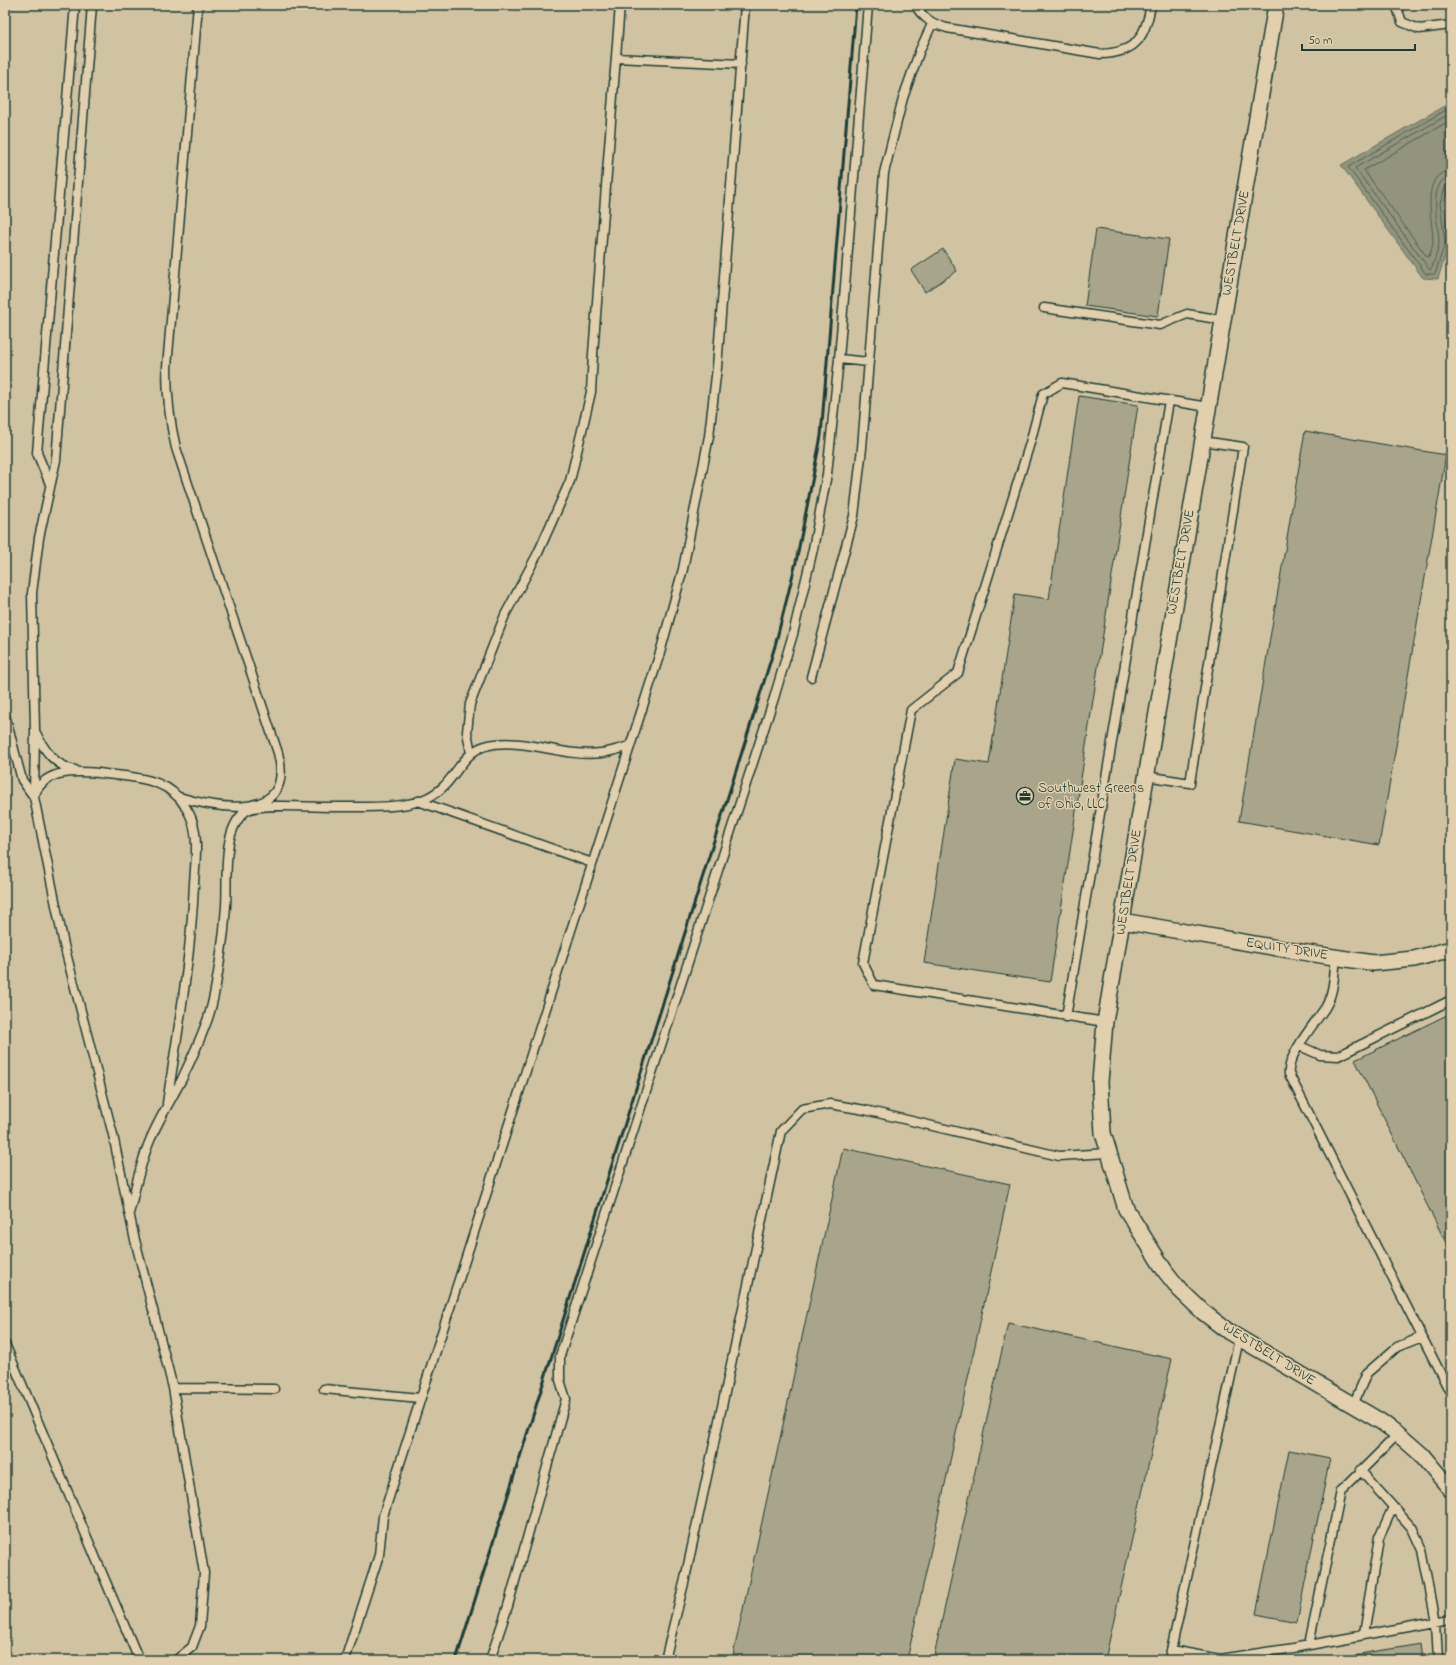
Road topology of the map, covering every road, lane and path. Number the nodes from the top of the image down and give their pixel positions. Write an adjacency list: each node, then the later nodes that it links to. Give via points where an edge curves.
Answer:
1 (75, 5): 22 (lane, via 37,453)
2 (92, 5): 22 (lane, via 56,460)
3 (198, 5): 33 (lane, via 166,397 176,448 281,764 280,783 276,790 263,802)
4 (620, 5): 13 (lane)
5 (745, 5): 14 (lane)
6 (868, 5): 17 (lane)
7 (915, 5): 11 (lane, via 922,16)
8 (1150, 5): 11 (lane, via 1148,21 1140,36 1130,48 1117,54 1100,54)
9 (1276, 5): 16 (street, WESTBELT DRIVE)
10 (1396, 5): 12 (lane, via 1402,22 1419,29)
11 (932, 24): 18 (lane, via 903,98 884,173)
12 (1451, 25)
13 (616, 58): 14 (lane); 27 (lane, via 591,392 570,481 538,553 505,615 470,704 467,732)
14 (741, 64): 26 (lane, via 717,367 709,436 683,569 660,653)
15 (1044, 308): 16 (lane, via 1160,325 1187,314)
16 (1223, 320): 20 (street, WESTBELT DRIVE)
17 (839, 359): 18 (lane); 66 (lane, via 827,474 793,634 772,706 560,1356 560,1380 566,1399 508,1606)
18 (869, 362): 23 (lane, via 854,516)
19 (1169, 401): 20 (lane); 39 (lane); 39 (lane, via 1062,383 1043,394 958,673 911,710 863,963 874,985)
20 (1208, 407): 21 (street, WESTBELT DRIVE)
21 (1202, 441): 29 (street, WESTBELT DRIVE); 29 (lane, via 1244,447 1190,783)
22 (50, 484): 25 (lane, via 34,564 32,593)
23 (810, 677)
24 (5, 715): 30 (lane, via 22,780)
25 (35, 730): 28 (lane, via 46,751 59,764 68,769); 30 (lane)
26 (630, 746): 27 (lane, via 601,753 579,753 497,744); 34 (lane)
27 (471, 753): 32 (lane, via 444,787)
28 (88, 772): 30 (lane, via 68,772 49,778 38,788); 31 (lane, via 159,783)
29 (1146, 776): 35 (street, WESTBELT DRIVE)
30 (34, 797): 44 (lane, via 64,945 113,1135)
31 (179, 797): 33 (lane, via 217,806); 42 (lane, via 192,820 196,848 192,927)
32 (418, 801): 33 (lane, via 363,807); 34 (lane)
33 (254, 806): 42 (lane, via 239,817 232,830 227,853 226,907 220,960 208,1019)
34 (592, 863): 52 (lane)
35 (1122, 921): 37 (street, EQUITY DRIVE); 40 (street, WESTBELT DRIVE)
36 (1451, 949): 37 (street, EQUITY DRIVE, via 1414,959 1373,963)
37 (1336, 957): 41 (lane, via 1333,989 1325,1008 1312,1024)
38 (1451, 1000): 41 (lane, via 1338,1056 1320,1055)
39 (1066, 1017): 40 (lane)
40 (1105, 1022): 43 (street, WESTBELT DRIVE, via 1100,1107)
41 (1300, 1046): 45 (lane, via 1288,1068 1289,1074)
42 (166, 1110): 44 (lane, via 151,1138)
43 (1108, 1153): 46 (street, WESTBELT DRIVE, via 1126,1209 1165,1271 1203,1312); 67 (lane, via 1059,1156 830,1104 802,1109 781,1132 689,1563)
44 (129, 1212): 48 (lane)
45 (1422, 1337): 51 (lane); 53 (lane, via 1397,1347 1367,1373)
46 (1239, 1339): 53 (street, WESTBELT DRIVE); 62 (lane)
47 (5, 1344): 63 (lane)
48 (173, 1388): 49 (lane); 64 (lane, via 204,1572 200,1626 192,1647)
49 (274, 1389)
50 (324, 1389): 52 (lane)
51 (1451, 1394)
52 (420, 1398): 65 (lane, via 383,1516 379,1555 373,1578)
53 (1353, 1405): 54 (street, WESTBELT DRIVE)
54 (1398, 1434): 55 (lane); 56 (street, WESTBELT DRIVE, via 1422,1455)
55 (1360, 1470): 57 (lane); 61 (lane, via 1341,1491)
56 (1451, 1490)
57 (1394, 1507): 59 (lane, via 1412,1528 1422,1550); 60 (lane, via 1379,1538)
58 (1451, 1619): 59 (lane)
59 (1436, 1622): 60 (lane); 69 (lane)
60 (1363, 1635): 61 (lane)
61 (1309, 1645): 62 (lane, via 1220,1660)
62 (1171, 1650): 68 (lane)
63 (139, 1660)
64 (176, 1660)
65 (345, 1660)
66 (490, 1660)
67 (665, 1660)
68 (1169, 1660)
69 (1438, 1660)

